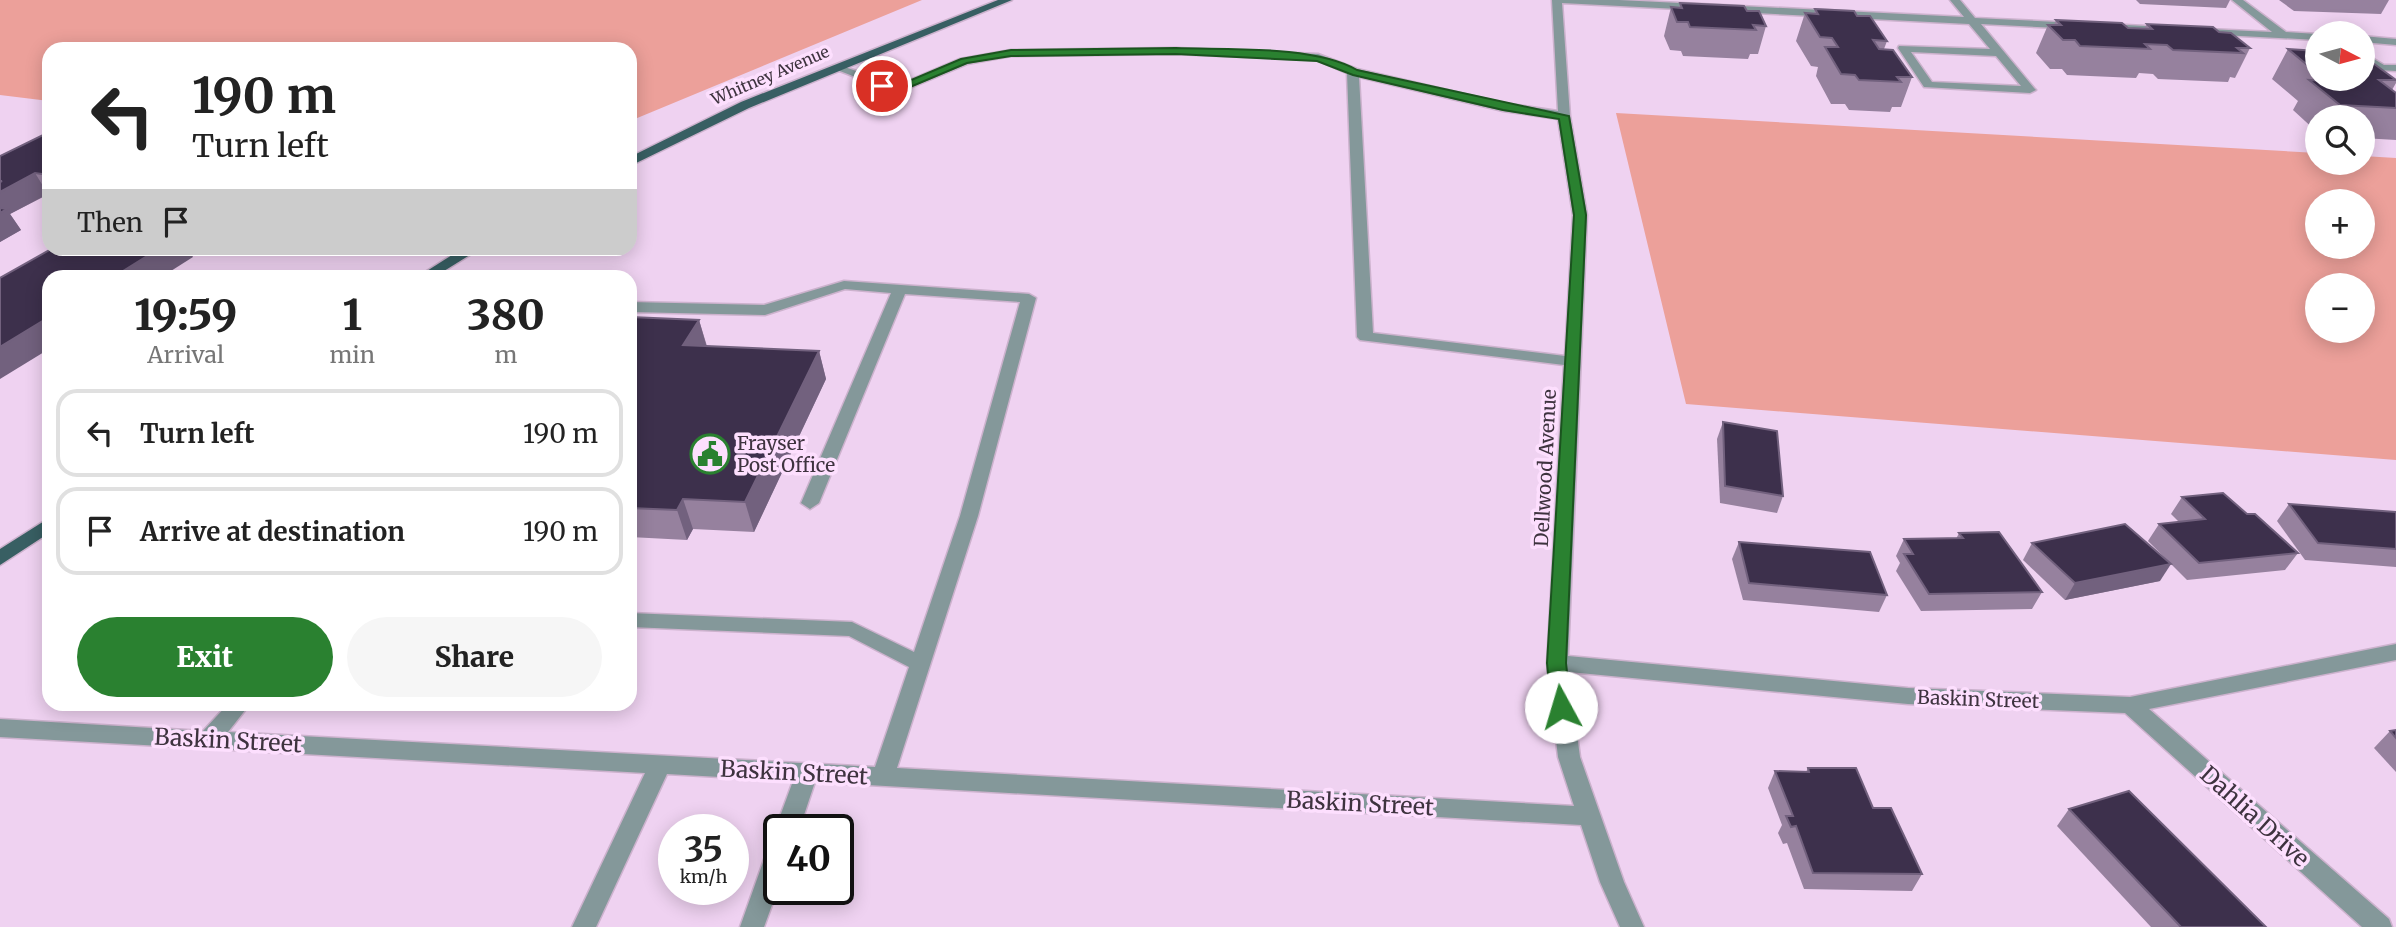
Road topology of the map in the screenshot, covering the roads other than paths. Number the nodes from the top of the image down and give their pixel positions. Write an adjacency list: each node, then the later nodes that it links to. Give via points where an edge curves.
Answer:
1 (1007, 0): 14 (main road, Whitney Avenue)
2 (1557, 0): 5 (street); 19 (street, Dellwood Avenue)
3 (1955, 0): 5 (street)
4 (2238, 0): 8 (street)
5 (1973, 20): 6 (street); 12 (street)
6 (2176, 30)
7 (2189, 31): 8 (street)
8 (2284, 36): 9 (street)
9 (2305, 37)
10 (2375, 41): 11 (street)
11 (2396, 42)
12 (2000, 53): 12 (street, via 2030,90 1928,85 1903,48)
13 (2375, 64): 15 (street)
14 (838, 68): 17 (street, via 892,88 964,61 1011,53 1176,51 1318,58); 20 (main road, Whitney Avenue, via 745,104)
15 (2381, 68): 16 (street); 18 (street)
16 (2396, 68)
17 (1353, 72): 19 (street, via 1503,107); 25 (street, via 1365,337)
18 (2396, 79)
19 (1564, 116): 25 (street, Dellwood Avenue, via 1580,215)
20 (637, 158)
21 (460, 256): 22 (main road)
22 (436, 270)
23 (900, 289): 24 (street, via 844,285 765,310); 26 (street); 32 (street, via 1029,299 969,516)
24 (637, 307)
25 (1571, 360): 31 (street, Dellwood Avenue)
26 (810, 503)
27 (42, 529): 28 (main road)
28 (0, 558)
29 (637, 620): 32 (street, via 852,629)
30 (2396, 652): 33 (street, Baskin Street)
31 (1556, 663): 33 (street, Baskin Street, via 1908,696); 41 (street, Dellwood Avenue, via 1569,757)
32 (920, 664): 39 (street)
33 (2130, 705): 46 (street, Dahlia Drive)
34 (234, 711): 36 (street)
35 (0, 728): 36 (street, Baskin Street)
36 (209, 739): 37 (street, Baskin Street)
37 (660, 764): 38 (street, Baskin Street); 43 (street)
38 (807, 772): 39 (street, Baskin Street); 40 (street)
39 (883, 777): 41 (street, Baskin Street)
40 (793, 814)
41 (1588, 816): 45 (street, Dellwood Avenue)
42 (763, 896): 44 (street)
43 (584, 927)
44 (752, 927)
45 (1632, 927)
46 (2380, 927)

